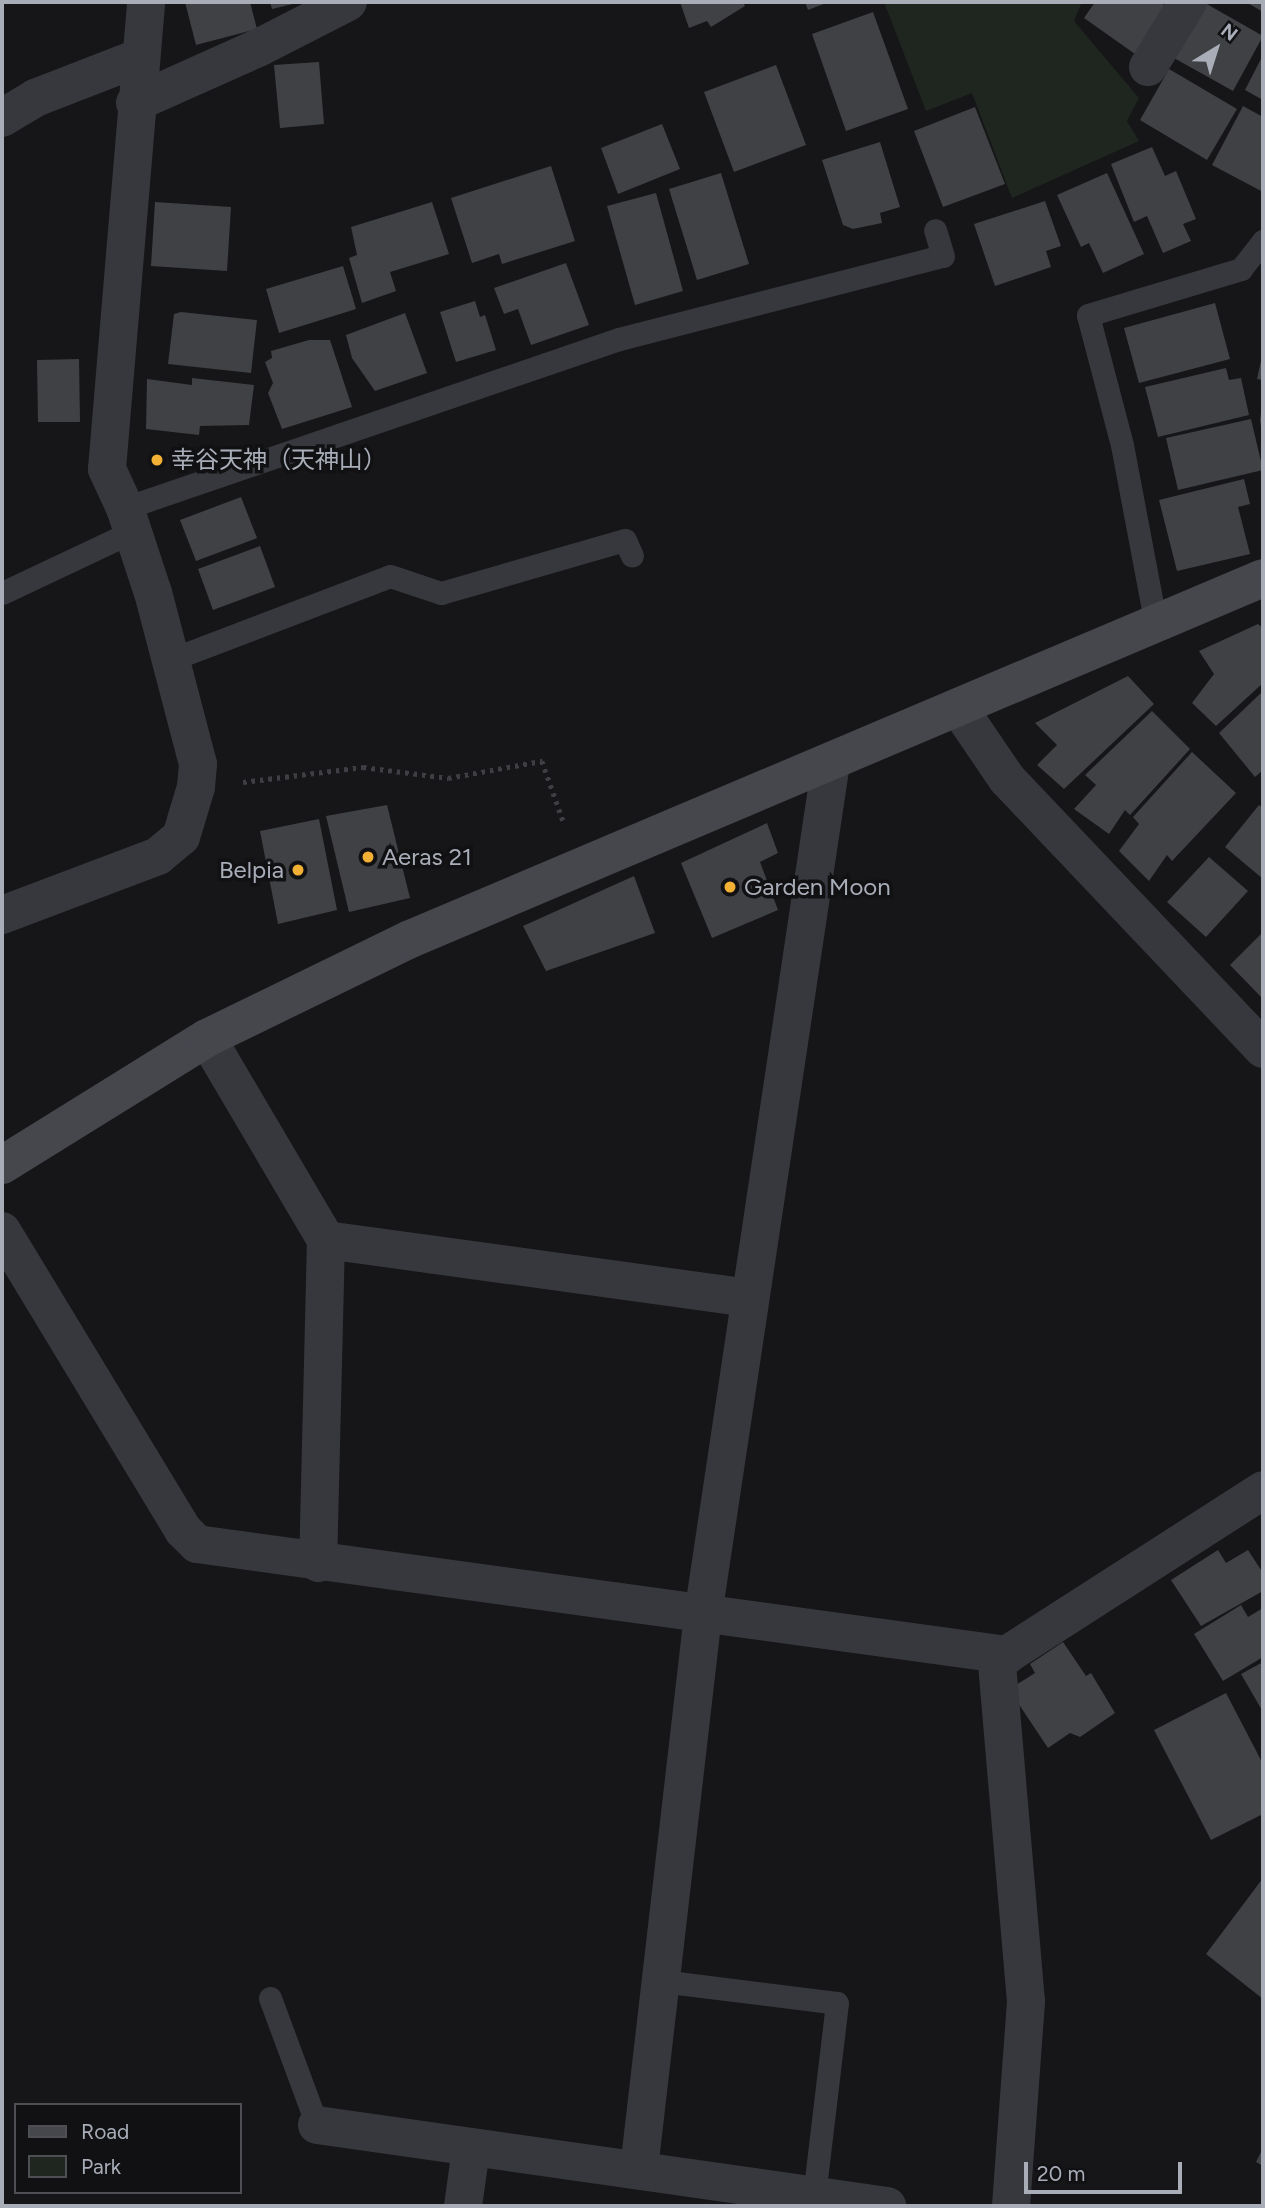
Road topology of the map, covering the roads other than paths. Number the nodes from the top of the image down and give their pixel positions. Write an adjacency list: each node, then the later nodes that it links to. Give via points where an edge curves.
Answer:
1 (146, 2): 4 (street)
2 (348, 2): 6 (street)
3 (1188, 2): 5 (street)
4 (138, 58): 6 (street); 7 (street, via 35,98)
5 (1149, 67)
6 (135, 103): 10 (street, via 107,469)
7 (2, 118)
8 (935, 230): 10 (lane, via 943,256 620,339)
9 (1263, 242): 14 (lane, via 1241,269 1088,315 1122,445)
10 (129, 520): 13 (lane); 15 (street)
11 (632, 556): 15 (lane, via 625,540 441,593 390,576)
12 (1263, 578): 14 (street)
13 (2, 593)
14 (1156, 625): 16 (street)
15 (170, 660): 18 (street, via 198,764 181,837 159,856)
16 (958, 708): 17 (street); 20 (street, via 1007,779)
17 (831, 763): 19 (street, via 578,864); 24 (street)
18 (2, 915)
19 (207, 1038): 21 (street); 23 (street)
20 (1263, 1049)
21 (2, 1165)
22 (2, 1231): 26 (street, via 183,1530 197,1544)
23 (326, 1240): 24 (street); 26 (street)
24 (748, 1298): 27 (street)
25 (1259, 1501): 28 (street)
26 (318, 1563): 27 (street)
27 (703, 1615): 28 (street); 29 (street)
28 (1007, 1655): 37 (street, via 997,1661 1026,2003)
29 (661, 1981): 33 (street); 34 (lane, via 837,2003)
30 (270, 1998): 31 (lane)
31 (317, 2125): 32 (street)
32 (471, 2149): 33 (street); 35 (street)
33 (639, 2169): 34 (street)
34 (814, 2196): 36 (street)
35 (463, 2206)
36 (887, 2206)
37 (1011, 2206)

